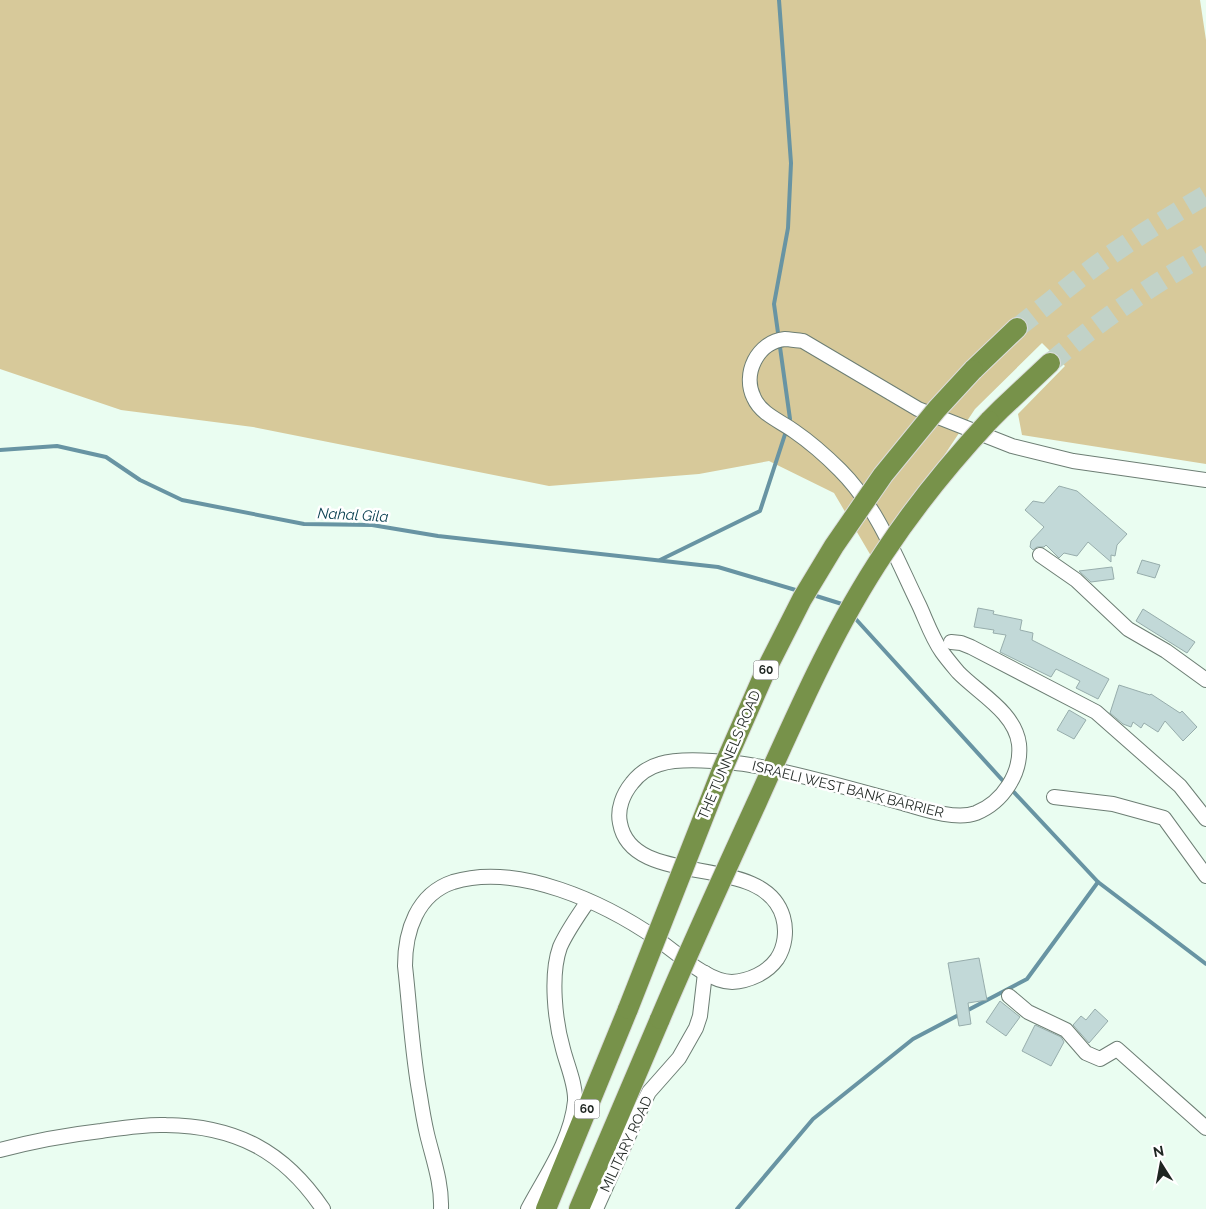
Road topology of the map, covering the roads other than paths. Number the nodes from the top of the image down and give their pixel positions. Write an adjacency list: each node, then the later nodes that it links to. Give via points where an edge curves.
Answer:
1 (1017, 328): 18 (highway, THE TUNNELS ROAD / 60, bridge, via 937,409 883,476 802,599 765,672 722,770)
2 (1050, 364): 19 (highway, 60, bridge, via 1001,409 924,496 855,601 812,682 691,947)
3 (1206, 480): 11 (street, ISRAELI WEST BANK BARRIER, via 1073,461 1012,446 918,409 803,341 786,339 763,349 751,369 751,392 756,404 814,446 842,472 868,504 939,648 959,673 998,707 1014,727 1019,741 1019,758 1014,778 1004,793 976,813 966,815 943,814 752,765 677,761 663,763 636,777 626,790 619,813 620,829 637,850 667,864 746,881 772,897 779,907 785,928 780,953 774,963 747,980 730,982)
4 (1040, 555): 6 (street, via 1076,580 1128,629)
5 (951, 642): 8 (street, via 971,646 1096,712 1180,786)
6 (1206, 680)
7 (1054, 798): 9 (street, via 1113,804 1164,818)
8 (1206, 819)
9 (1206, 876)
10 (588, 901): 11 (street, ISRAELI WEST BANK BARRIER, via 654,937); 16 (street, ISRAELI WEST BANK BARRIER, via 537,882 472,878 435,890 417,913 409,933 405,966 418,1088 435,1160); 17 (street, via 560,947 556,964 556,1018 575,1089 574,1109 562,1146)
11 (705, 974): 20 (street, MILITARY ROAD, via 696,1028 679,1058 649,1092)
12 (1009, 996): 13 (street, via 1028,1012 1066,1030 1086,1054 1100,1059 1117,1048)
13 (1206, 1128)
14 (0, 1150): 15 (street, via 46,1138 148,1125 213,1130 260,1147 276,1158 293,1172)
15 (324, 1209)
16 (441, 1209)
17 (528, 1209)
18 (546, 1209)
19 (579, 1209)
20 (596, 1209)

